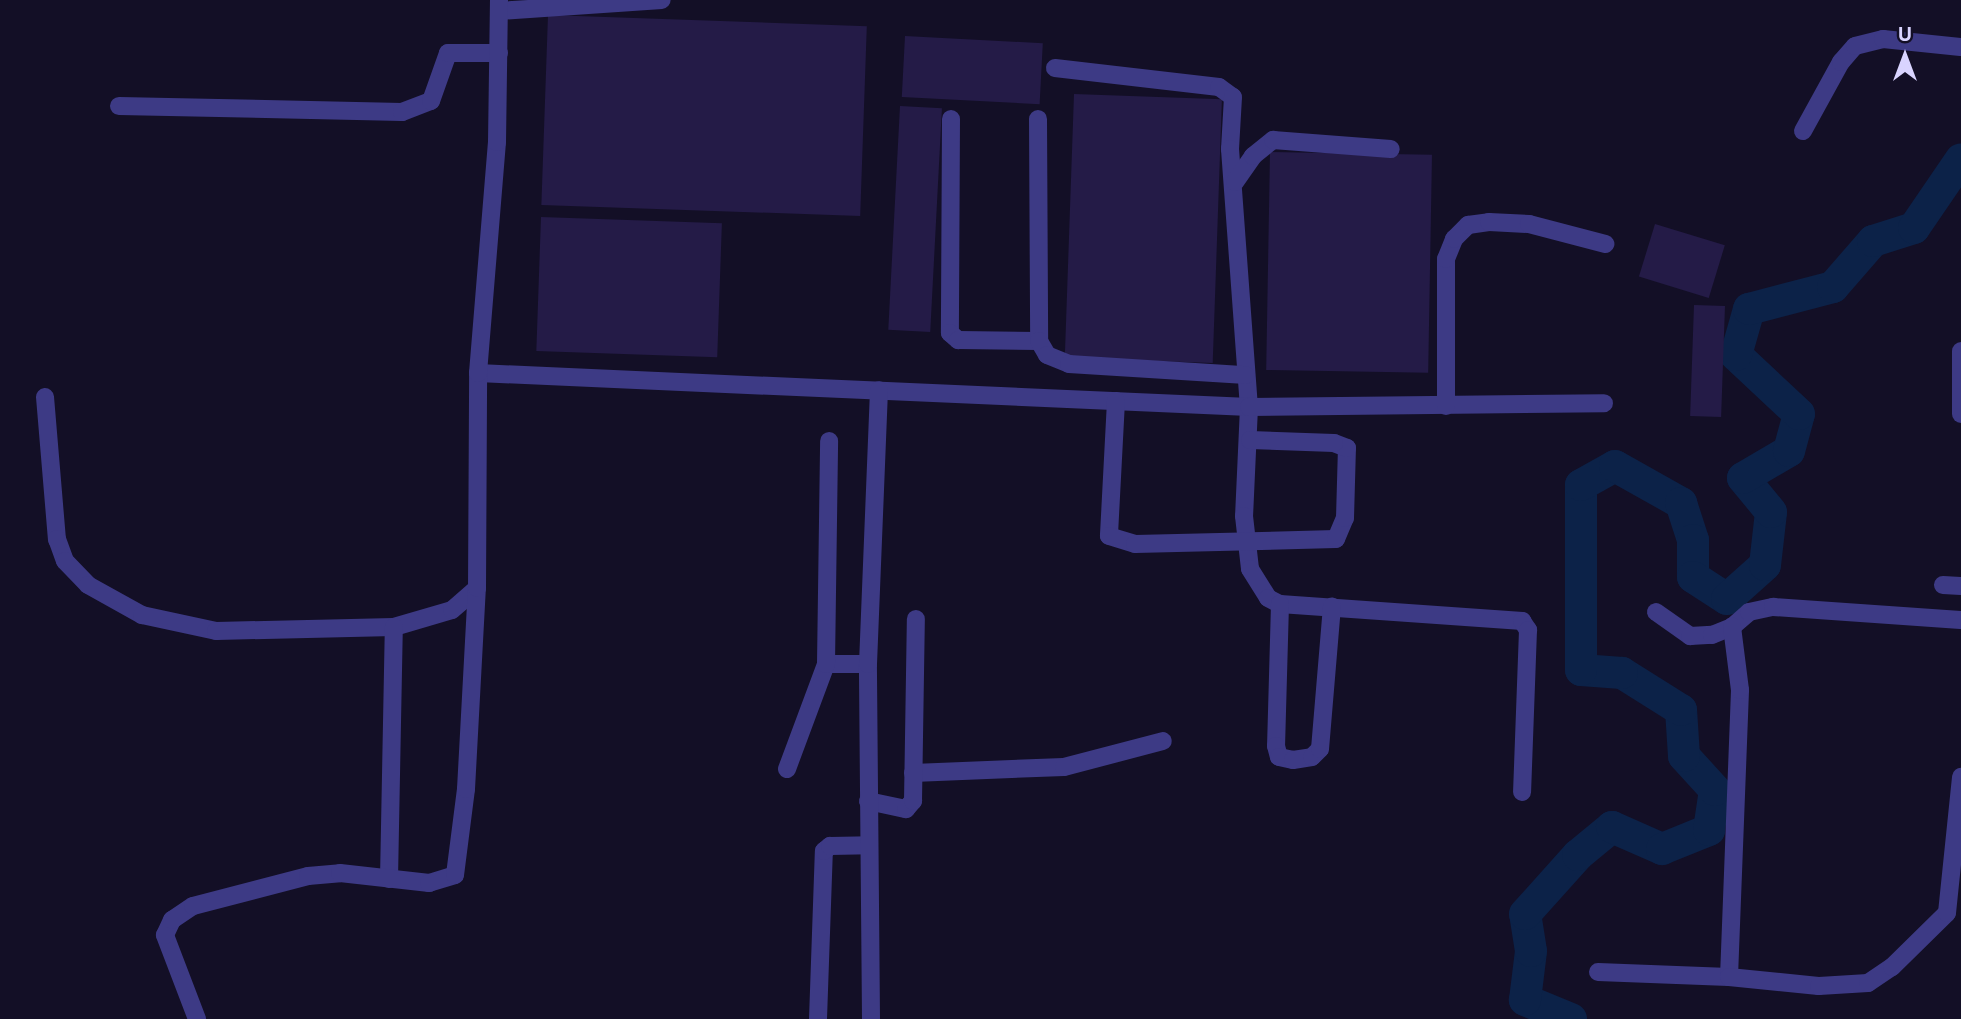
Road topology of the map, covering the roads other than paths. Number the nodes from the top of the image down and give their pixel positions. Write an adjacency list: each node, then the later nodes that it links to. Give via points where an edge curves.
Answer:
1 (662, 0): 2 (street)
2 (499, 5): 4 (street)
3 (1961, 47): 9 (street, via 1883,39 1856,46 1841,62)
4 (499, 52): 6 (street, via 448,53 431,102 402,111); 15 (street, via 497,142)
5 (1055, 68): 11 (street, via 1228,90 1233,96 1230,149)
6 (119, 106)
7 (951, 119): 13 (street, via 950,333 958,340)
8 (1038, 119): 13 (street)
9 (1803, 131)
10 (1391, 149): 11 (street, via 1273,141 1252,156)
11 (1235, 182): 16 (street)
12 (1605, 244): 21 (street, via 1528,224 1489,222 1468,225 1454,239 1446,259)
13 (1039, 341): 16 (street, via 1047,355 1069,365)
14 (1961, 351): 23 (street)
15 (478, 373): 17 (street); 29 (street)
16 (1246, 376): 22 (street)
17 (879, 390): 19 (street); 38 (street)
18 (45, 397): 35 (street, via 57,539 65,561 97,590 142,615 216,631 267,634)
19 (1116, 401): 22 (street); 26 (street, via 1110,536 1135,544)
20 (1604, 403): 21 (street)
21 (1446, 406): 22 (street)
22 (1249, 407): 24 (street)
23 (1961, 414)
24 (1250, 440): 26 (street); 26 (street, via 1334,443 1351,455 1345,518 1336,539)
25 (828, 441): 37 (street)
26 (1245, 544): 30 (street, via 1250,569 1268,598)
27 (1943, 585): 28 (street)
28 (1961, 586)
29 (477, 589): 35 (street, via 452,610); 46 (street, via 466,789 455,875 429,883)
30 (1280, 604): 31 (street); 31 (street, via 1276,746 1279,757 1293,760 1312,757 1320,749)
31 (1332, 607): 43 (street, via 1522,621 1528,629)
32 (1656, 612): 36 (street, via 1690,636)
33 (916, 619): 41 (street)
34 (1961, 620): 36 (street, via 1773,607 1749,612)
35 (394, 627): 46 (street)
36 (1732, 627): 48 (street, via 1740,690)
37 (826, 664): 38 (street); 40 (street)
38 (869, 664): 44 (street)
39 (1163, 741): 41 (street, via 1064,767)
40 (787, 769)
41 (913, 773): 44 (street, via 911,807)
42 (1961, 777): 48 (street, via 1950,906 1892,967 1868,984 1819,986)
43 (1522, 792)
44 (868, 802): 45 (street)
45 (869, 845): 50 (street, via 830,846 824,851); 51 (street)
46 (389, 879): 49 (street, via 340,873 307,876 193,906 172,920 165,934)
47 (1598, 972): 48 (street)
48 (1729, 977)
49 (197, 1019)
50 (818, 1019)
51 (871, 1019)

